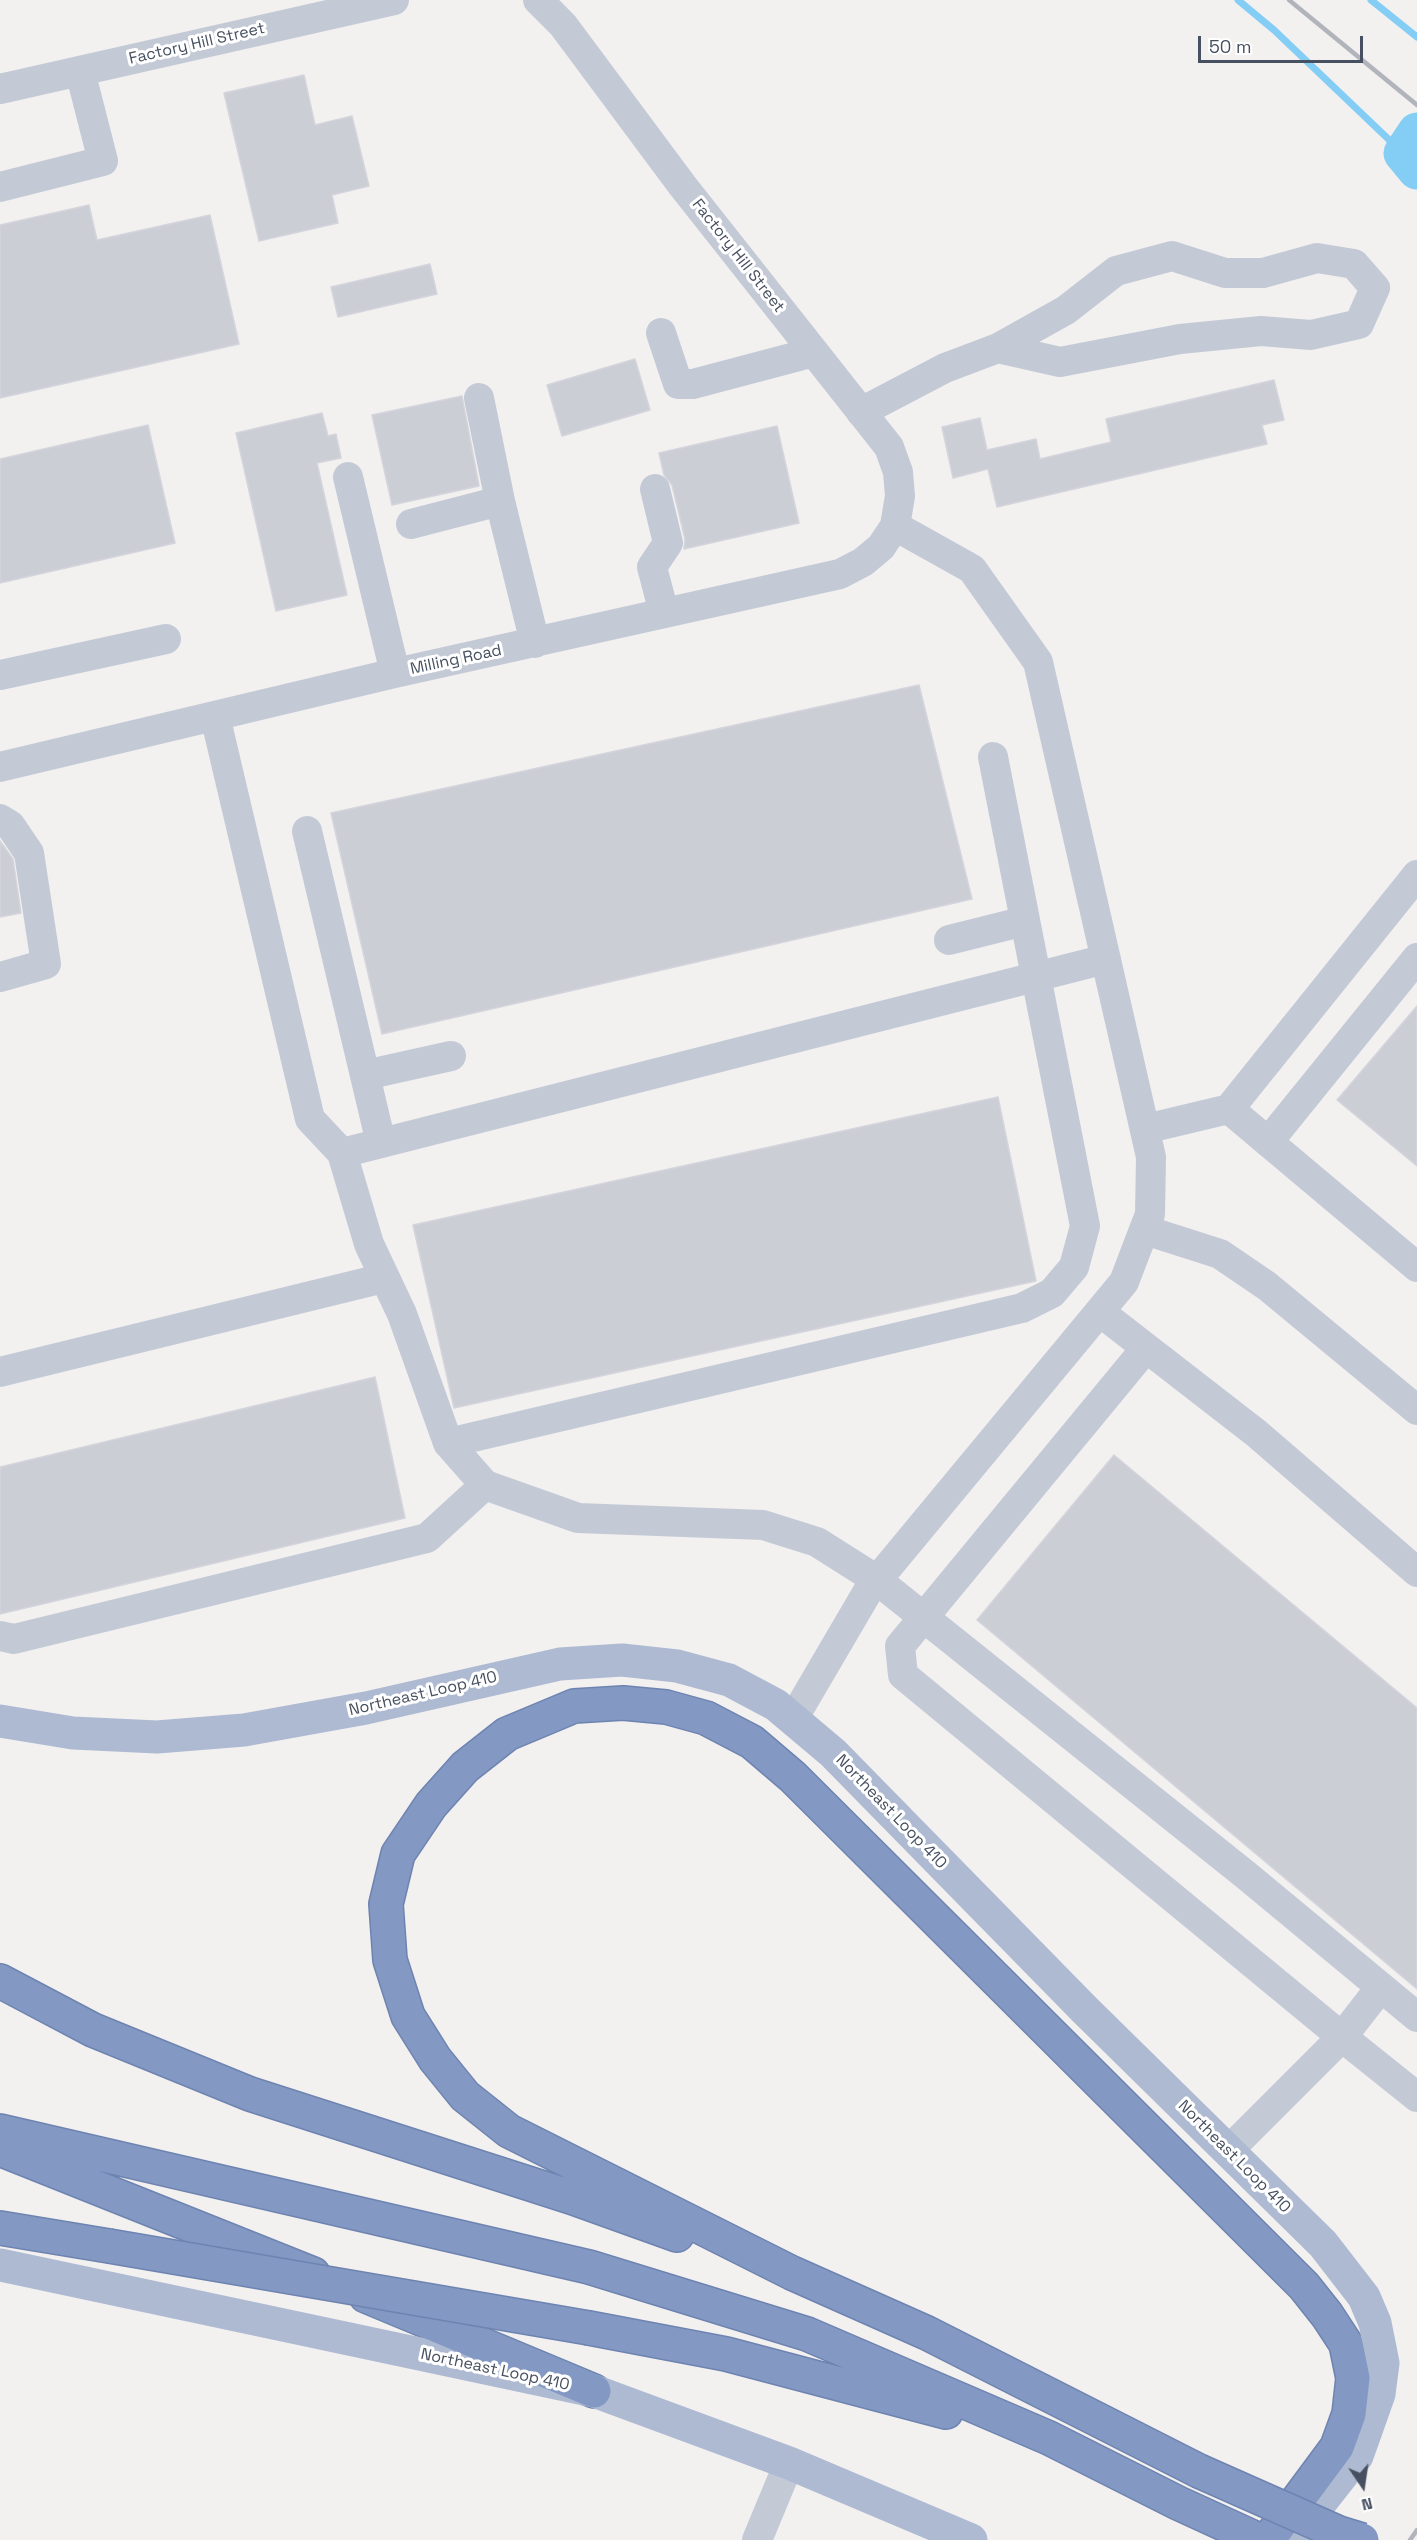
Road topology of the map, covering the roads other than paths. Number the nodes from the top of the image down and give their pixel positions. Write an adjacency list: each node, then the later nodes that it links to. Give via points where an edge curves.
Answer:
1 (394, 0): 3 (street, Factory Hill Street)
2 (538, 0): 8 (street, Factory Hill Street, via 563,25 682,185)
3 (80, 71): 4 (street, Factory Hill Street); 5 (street, via 104,161)
4 (0, 89)
5 (0, 187)
6 (661, 333): 8 (street, via 678,384 693,384)
7 (998, 348): 7 (street, via 1066,310 1116,271 1172,256 1225,273 1263,273 1317,258 1354,264 1375,288 1359,324 1311,335 1261,331 1180,339 1060,362); 10 (street, via 945,368)
8 (814, 352): 10 (street, Factory Hill Street)
9 (479, 398): 13 (street)
10 (861, 412): 15 (street, Factory Hill Street, via 889,447 898,472 900,496)
11 (348, 477): 19 (street)
12 (655, 489): 16 (street, via 668,543 652,567)
13 (500, 501): 14 (street); 18 (street)
14 (411, 525)
15 (895, 526): 16 (street, Milling Road, via 881,547 840,574); 30 (street, via 972,569 1038,662)
16 (664, 613): 18 (street, Milling Road)
17 (166, 639): 20 (street)
18 (536, 643): 19 (street, Milling Road)
19 (395, 673): 21 (street, Milling Road)
20 (0, 675)
21 (215, 716): 23 (street, Milling Road); 39 (street, via 310,1119)
22 (993, 757): 27 (street)
23 (0, 767)
24 (0, 819): 31 (street, via 10,825 29,853 46,964)
25 (307, 831): 34 (street)
26 (1417, 874): 35 (street)
27 (1025, 921): 28 (street); 32 (street)
28 (949, 940)
29 (1417, 958): 37 (street)
30 (1106, 960): 32 (street); 36 (street)
31 (0, 977)
32 (1036, 978): 38 (street); 47 (street, via 1085,1226 1074,1267 1052,1293 1022,1308)
33 (451, 1056): 34 (street)
34 (365, 1075): 38 (street)
35 (1229, 1109): 36 (street); 37 (street)
36 (1145, 1129): 40 (street, via 1151,1157 1150,1214)
37 (1268, 1142): 41 (street)
38 (381, 1143): 39 (street)
39 (342, 1153): 42 (street, via 369,1244)
40 (1145, 1230): 43 (street, via 1124,1282); 46 (street, via 1220,1254 1267,1286)
41 (1417, 1267)
42 (384, 1278): 45 (street); 47 (street, via 402,1314)
43 (1100, 1312): 44 (street); 50 (street)
44 (1146, 1348): 49 (street, via 1256,1433); 51 (street)
45 (0, 1372)
46 (1417, 1410)
47 (447, 1443): 48 (street)
48 (485, 1485): 50 (street, via 578,1518 763,1525 817,1542); 52 (street, via 428,1538 14,1639)
49 (1417, 1572)
50 (877, 1580): 51 (street); 53 (street)
51 (924, 1617): 57 (street); 60 (street, via 900,1646 903,1675)
52 (0, 1636)
53 (793, 1719): 54 (main road, Northeast Loop 410, via 776,1705 729,1680 677,1666 622,1660 560,1664 366,1708 244,1730 145,1737 74,1733); 64 (main road, Northeast Loop 410, via 834,1753)
54 (0, 1721)
55 (0, 1955): 59 (highway)
56 (0, 1981): 59 (highway)
57 (1381, 1987): 58 (street); 60 (street)
58 (1417, 2017)
59 (93, 2030): 67 (highway, via 250,2094)
60 (1342, 2037): 61 (street); 64 (street)
61 (1417, 2097)
62 (0, 2131): 69 (highway, via 588,2267 807,2334)
63 (0, 2149): 68 (highway, via 218,2234)
64 (1228, 2151): 75 (main road, Northeast Loop 410, via 1323,2244 1364,2298 1375,2323 1383,2363 1379,2394 1357,2456)
65 (0, 2228): 69 (highway, bridge, via 726,2354)
66 (0, 2265): 68 (main road, Northeast Loop 410)
67 (792, 2273): 74 (highway, via 509,2131 465,2096 408,2016 390,1960 386,1904 398,1854 431,1805 465,1767 507,1734 574,1706 624,1703 666,1707 706,1718 752,1742 793,1777 1304,2286 1346,2344 1353,2378 1349,2414 1337,2447); 76 (highway, bridge, via 927,2332 1199,2470)
68 (594, 2391): 70 (main road, Northeast Loop 410)
69 (1049, 2438): 73 (highway)
70 (789, 2463): 71 (street); 72 (main road, Northeast Loop 410)
71 (757, 2540)
72 (971, 2540)
73 (1259, 2540)
74 (1268, 2540)
75 (1291, 2540)
76 (1362, 2540)

